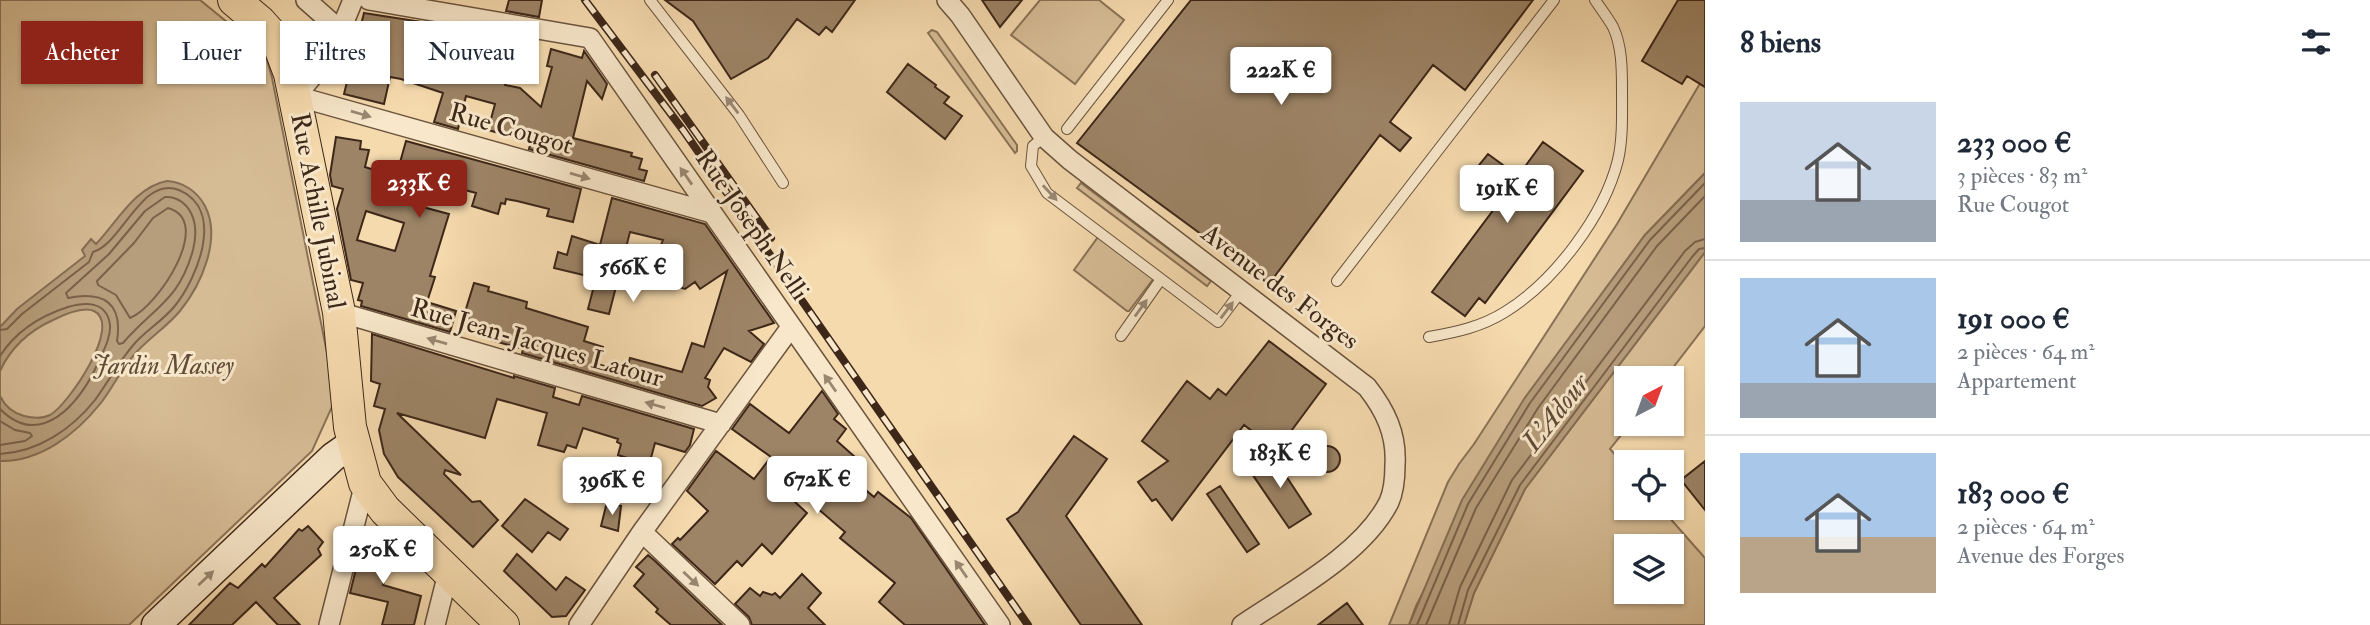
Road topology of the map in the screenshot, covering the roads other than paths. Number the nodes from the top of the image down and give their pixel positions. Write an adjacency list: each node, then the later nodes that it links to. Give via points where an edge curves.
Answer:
1 (234, 0): 13 (main road, Rue Achille Jubinal, via 278,42)
2 (306, 0): 10 (street)
3 (353, 0): 11 (street)
4 (369, 0): 17 (street, Rue Joseph Nelli, one-way to 4, via 590,38)
5 (650, 0): 16 (lane, one-way to 5, via 739,115)
6 (947, 0): 15 (street, Avenue des Forges)
7 (1168, 0): 14 (lane)
8 (1554, 0): 19 (lane)
9 (1595, 0): 24 (lane, via 1613,28 1622,61 1618,160 1598,211 1568,254 1507,312 1475,328)
10 (330, 21)
11 (345, 21)
12 (306, 84): 13 (street)
13 (296, 96): 17 (street, Rue Cougot, one-way to 17); 21 (main road, Rue Achille Jubinal)
14 (1067, 129)
15 (1044, 137): 18 (lane, one-way to 18, via 1032,146 1031,166 1047,193); 20 (street, Avenue des Forges)
16 (783, 183)
17 (712, 213): 22 (street, Rue Joseph Nelli)
18 (1161, 279): 20 (lane, one-way to 20, via 1218,322); 23 (lane, one-way to 18)
19 (1337, 281)
20 (1242, 290): 37 (street, Avenue des Forges, via 1367,387 1392,429 1396,455 1390,499 1365,536)
21 (339, 312): 25 (street, Rue Jean-Jacques Latour, one-way to 21); 26 (main road, Rue Achille Jubinal)
22 (792, 327): 25 (street); 36 (street, Rue Joseph Nelli, one-way to 22)
23 (1121, 336)
24 (1429, 337)
25 (721, 424): 28 (street)
26 (353, 443): 27 (main road, Rue Achille Jubinal); 30 (street, one-way to 26)
27 (365, 483): 29 (main road, Rue Achille Jubinal, via 384,510); 31 (street)
28 (642, 532): 34 (street); 35 (street, one-way to 35)
29 (448, 573): 32 (street); 33 (main road, Rue Achille Jubinal)
30 (156, 625)
31 (328, 625)
32 (435, 625)
33 (503, 625)
34 (579, 625)
35 (740, 625)
36 (1000, 625)
37 (1242, 625)

